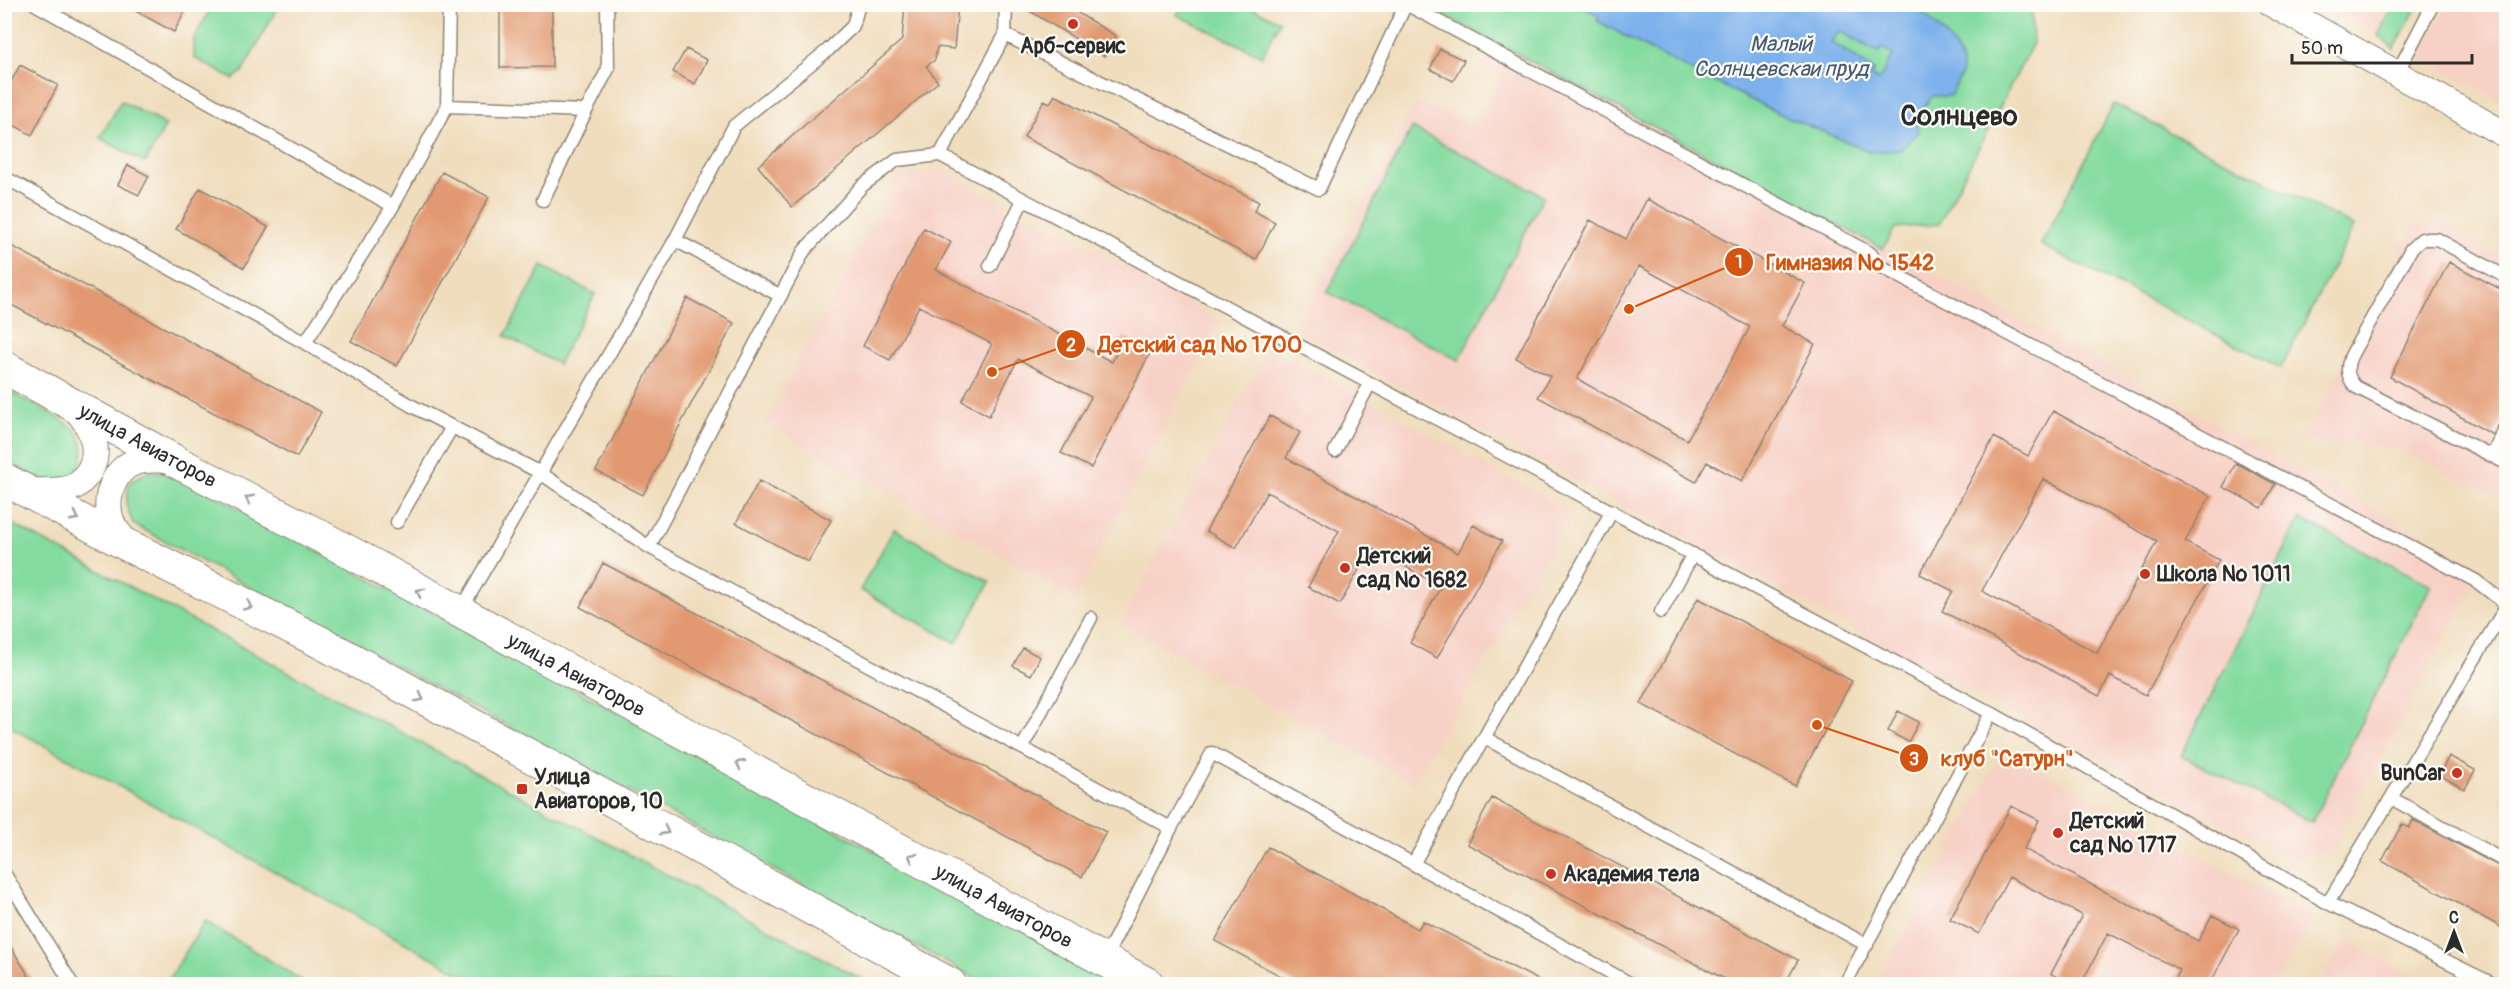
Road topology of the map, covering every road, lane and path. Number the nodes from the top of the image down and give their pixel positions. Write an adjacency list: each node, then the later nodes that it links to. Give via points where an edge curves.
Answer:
1 (35, 4): 18 (lane)
2 (449, 4): 11 (lane)
3 (607, 4): 12 (lane, via 608,69)
4 (859, 4): 19 (lane, via 853,26 734,126)
5 (1006, 4): 9 (lane)
6 (1406, 4): 9 (lane, via 1319,189); 40 (lane, via 1870,253 1880,266 2476,581)
7 (2272, 4): 10 (street)
8 (2433, 4): 10 (lane)
9 (1005, 35): 14 (lane)
10 (2397, 73): 13 (street)
11 (447, 106): 12 (lane); 18 (lane)
12 (585, 111): 16 (lane)
13 (2506, 135)
14 (940, 155): 17 (lane); 22 (lane, via 897,160 862,186 804,251)
15 (4, 177): 23 (lane)
16 (543, 200)
17 (1023, 200): 20 (lane); 25 (lane)
18 (393, 206): 23 (lane)
19 (675, 240): 22 (lane); 33 (lane)
20 (990, 266)
21 (2506, 277): 30 (lane, via 2437,239 2422,239 2411,249 2370,321 2348,361 2347,372 2356,387)
22 (781, 296): 38 (lane)
23 (305, 342): 27 (lane)
24 (4, 367): 26 (street, улица Авиаторов)
25 (1369, 385): 29 (lane); 35 (lane)
26 (68, 401): 31 (street, улица Авиаторов); 34 (street, via 84,417 93,434 91,470 75,487 54,491)
27 (452, 427): 33 (lane); 36 (lane)
28 (2506, 427): 30 (lane)
29 (1335, 451)
30 (2492, 456): 32 (lane)
31 (174, 460): 37 (street, via 134,462 121,472 112,488 107,505 112,524); 42 (street, улица Авиаторов, one-way to 31)
32 (2506, 463)
33 (539, 472): 38 (lane); 42 (lane)
34 (15, 485): 37 (street, one-way to 37)
35 (1612, 511): 39 (lane); 45 (lane)
36 (397, 522)
37 (129, 546): 57 (street, one-way to 57, via 322,643)
38 (649, 547): 46 (lane)
39 (1693, 554): 41 (lane); 44 (lane)
40 (2506, 605): 47 (lane)
41 (1661, 612)
42 (459, 613): 54 (street, улица Авиаторов, one-way to 42)
43 (1092, 618): 46 (lane)
44 (1991, 713): 52 (lane); 53 (lane)
45 (1485, 738): 50 (lane); 53 (lane)
46 (1022, 748): 48 (lane)
47 (2391, 798): 49 (lane); 52 (lane)
48 (1171, 828): 50 (lane, via 1212,753); 54 (lane)
49 (2506, 862)
50 (1413, 864): 55 (lane)
51 (4, 873): 56 (lane)
52 (2328, 903): 61 (lane)
53 (1867, 945): 60 (lane)
54 (1104, 961): 58 (street, улица Авиаторов)
55 (1612, 980): 59 (lane)
56 (72, 984)
57 (950, 984)
58 (1148, 984)
59 (1631, 984)
60 (1845, 984)
61 (2493, 984)

